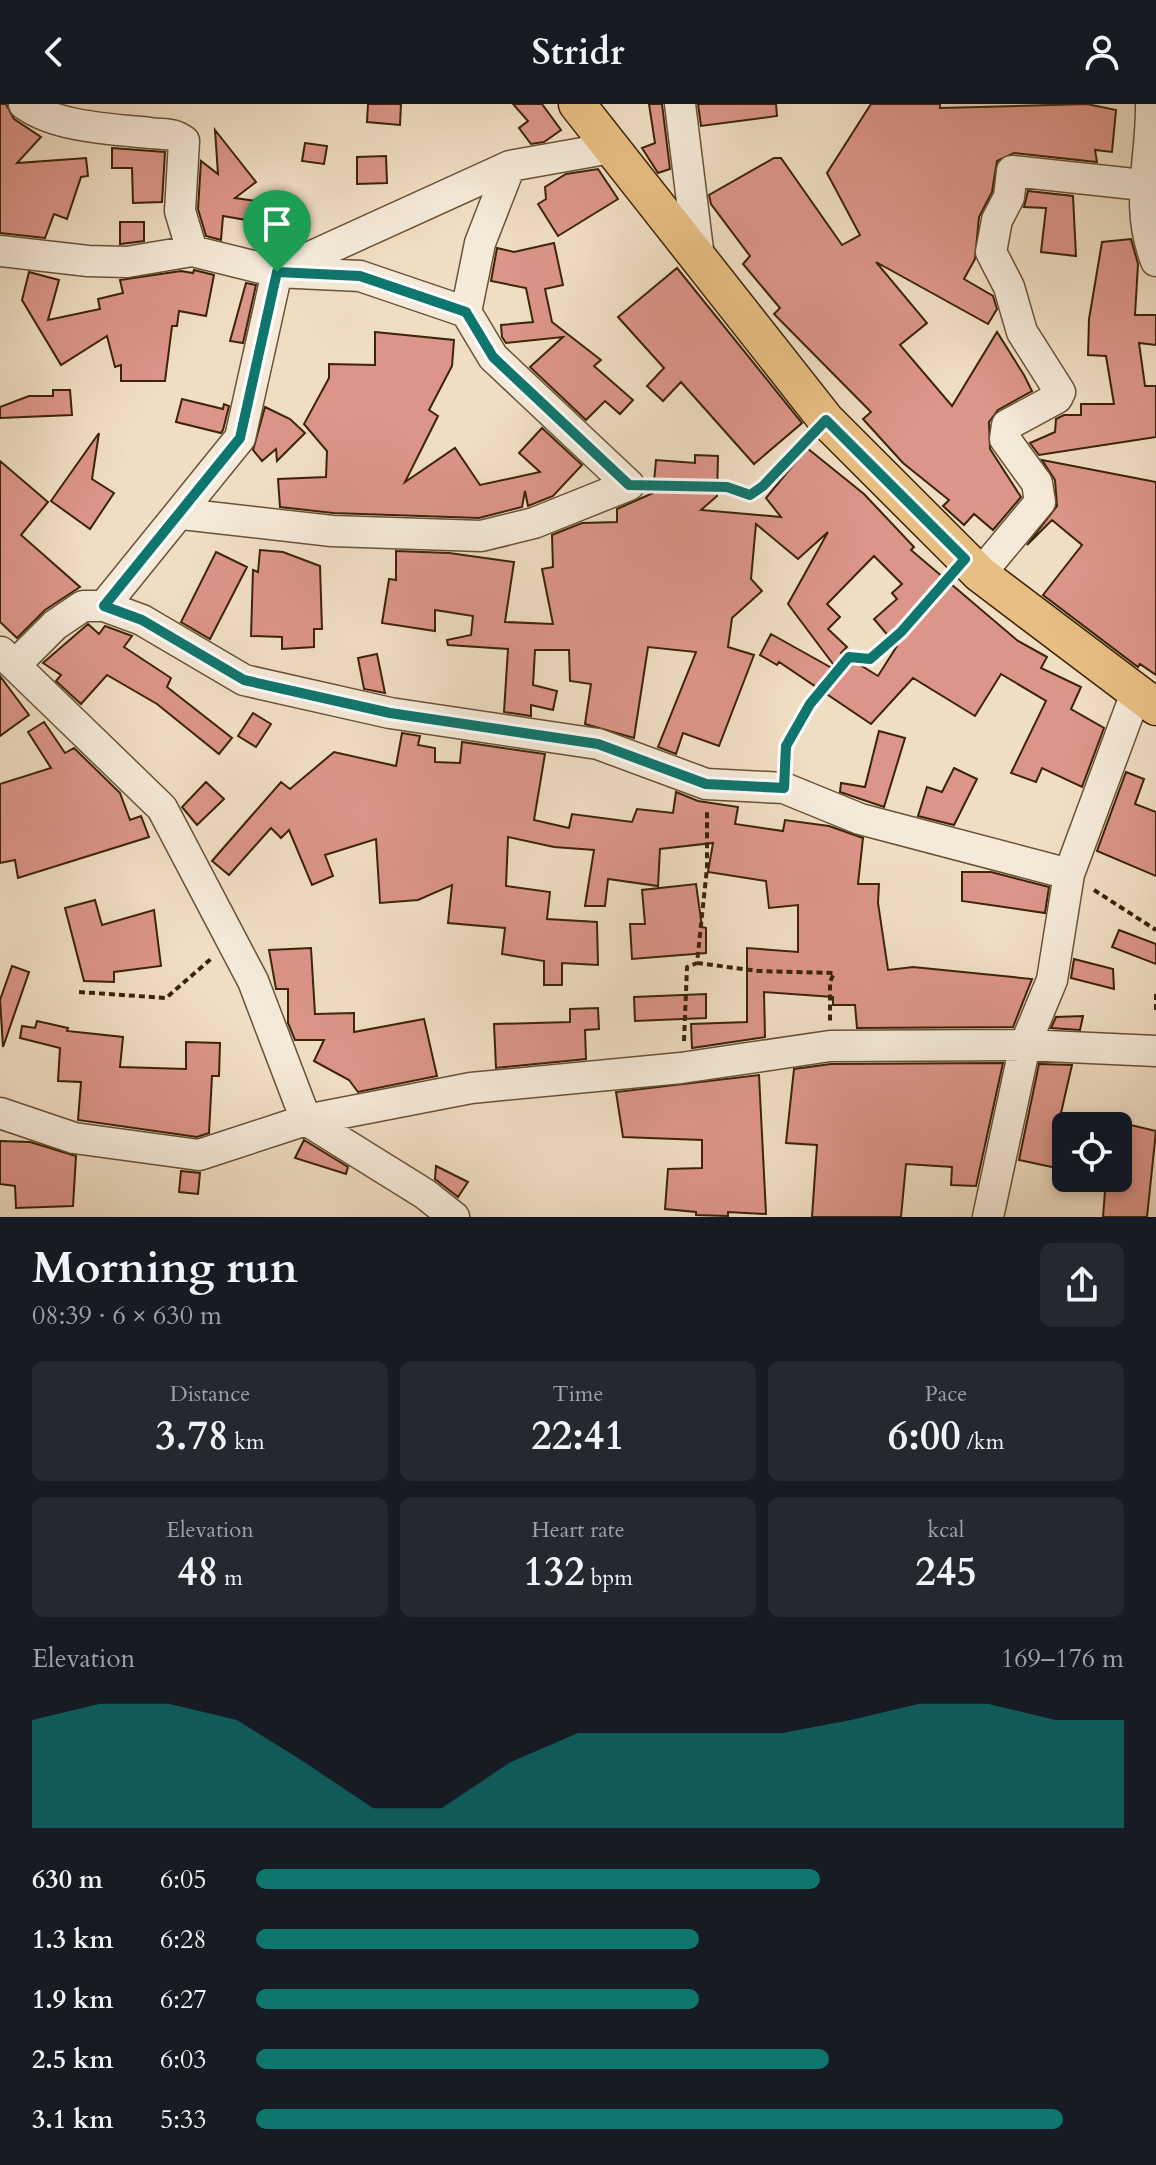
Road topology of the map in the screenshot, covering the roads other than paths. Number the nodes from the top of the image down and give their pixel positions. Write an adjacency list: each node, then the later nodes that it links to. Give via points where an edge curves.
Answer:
1 (24, 104): 9 (street, via 68,122 173,133 184,141 180,211)
2 (577, 104): 5 (main road)
3 (680, 104): 10 (street)
4 (1151, 104): 7 (street)
5 (611, 148): 6 (street); 10 (main road)
6 (510, 166): 12 (street); 13 (street, via 480,243)
7 (1143, 185): 11 (street); 15 (street, via 1012,171 991,252 1009,287 1022,332 1060,392 1007,425 1005,439 1037,483 1040,502)
8 (0, 251): 9 (street, via 127,262)
9 (192, 251): 12 (street)
10 (699, 258): 15 (main road, via 826,420)
11 (1156, 261)
12 (277, 272): 13 (street, via 360,276); 14 (street, via 240,438)
13 (466, 312): 14 (street, via 493,357 629,485 534,523 481,536 332,531)
14 (182, 514): 16 (street)
15 (973, 566): 18 (main road)
16 (104, 606): 17 (street, via 83,606); 19 (street, via 142,620 244,680 390,713 598,744 706,784 784,788 860,819)
17 (8, 658): 23 (street, via 162,808 253,981)
18 (1146, 700): 19 (street)
19 (1069, 874): 20 (street, via 1052,980)
20 (1025, 1045): 21 (street); 23 (street, via 830,1046 681,1068 471,1088); 25 (street)
21 (1156, 1051)
22 (0, 1113): 23 (street, via 74,1138 199,1155)
23 (306, 1120): 24 (street)
24 (454, 1217)
25 (988, 1217)

